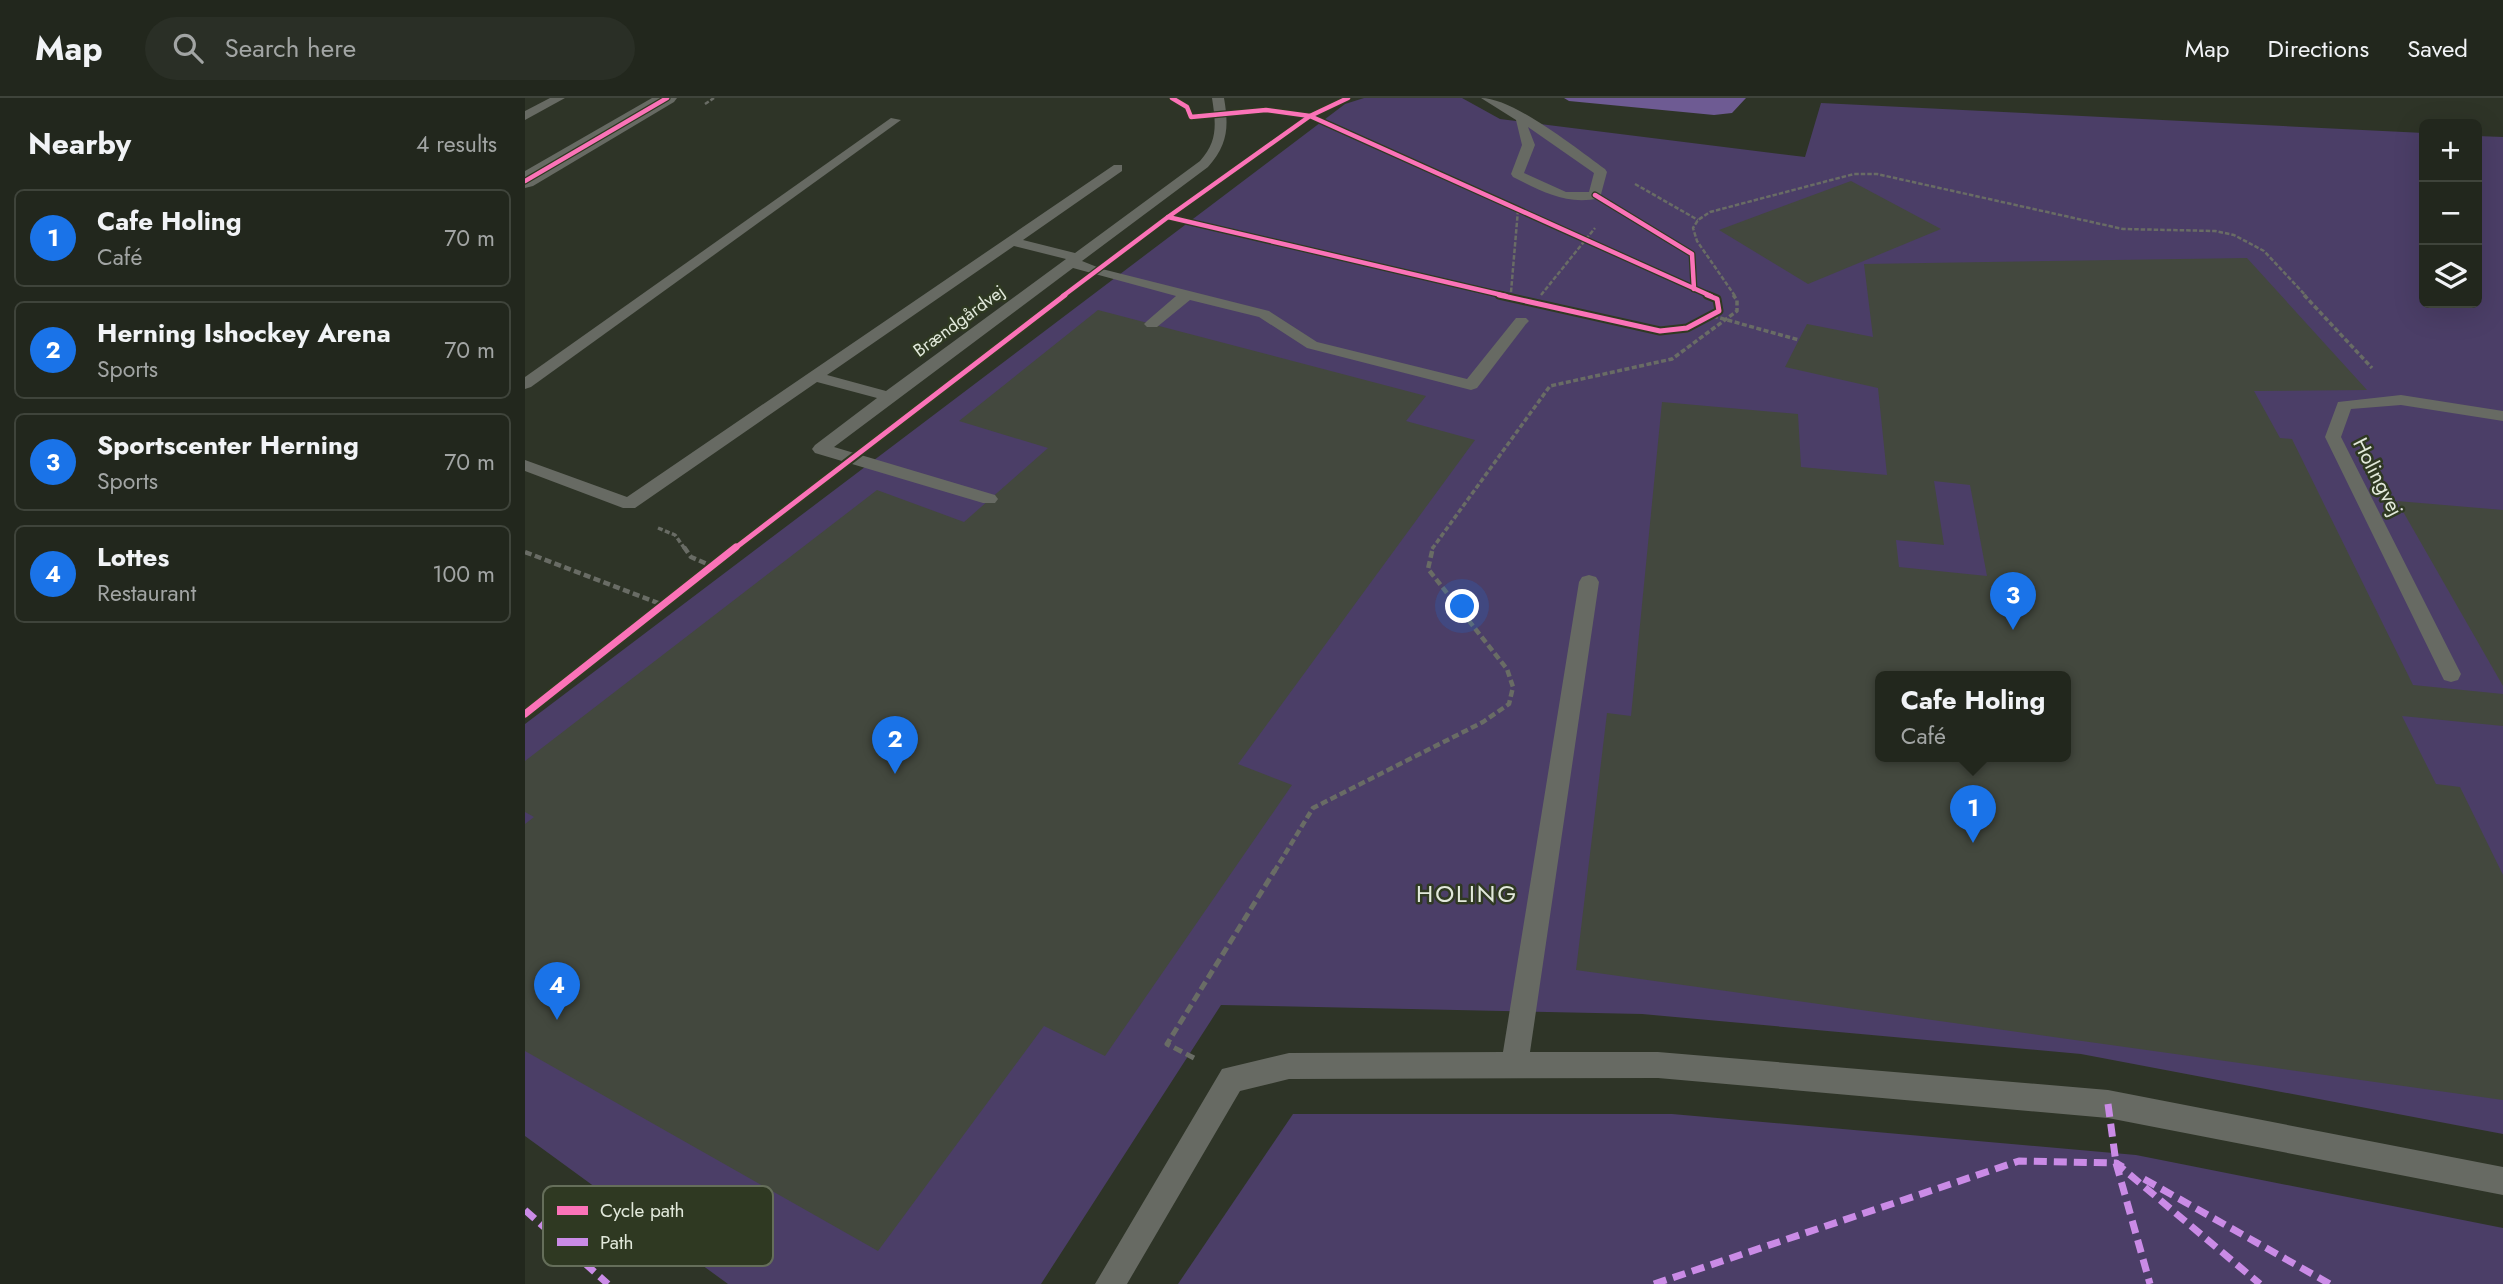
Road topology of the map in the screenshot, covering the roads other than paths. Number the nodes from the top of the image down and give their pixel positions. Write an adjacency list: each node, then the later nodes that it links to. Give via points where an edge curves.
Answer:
1 (559, 98): 5 (lane)
2 (667, 98): 9 (street)
3 (1218, 98): 11 (lane, Brændgårdvej, via 1224,132 1215,152)
4 (1487, 98): 6 (lane)
5 (525, 116)
6 (1522, 119): 6 (lane, via 1601,172 1595,195 1561,196 1517,174 1530,144)
7 (895, 120): 16 (lane)
8 (1118, 168): 10 (lane)
9 (525, 181)
10 (1012, 241): 11 (lane); 15 (lane)
11 (1076, 261): 12 (lane, via 1097,272); 17 (lane, Brændgårdvej)
12 (1187, 295): 13 (lane, via 1263,314 1312,345 1471,385); 14 (lane)
13 (1521, 321)
14 (1152, 324)
15 (815, 377): 17 (lane); 19 (lane, via 629,504)
16 (525, 384)
17 (888, 396): 20 (lane, Brændgårdvej, via 821,449)
18 (2503, 416): 22 (lane, Holingvej, via 2402,400 2344,405 2333,437)
19 (525, 465)
20 (989, 499)
21 (1589, 582): 23 (lane)
22 (2451, 674)
23 (1514, 1066): 24 (lane, via 1658,1065 2108,1104); 25 (lane, via 1289,1066 1232,1079)
24 (2503, 1181)
25 (1110, 1284)

